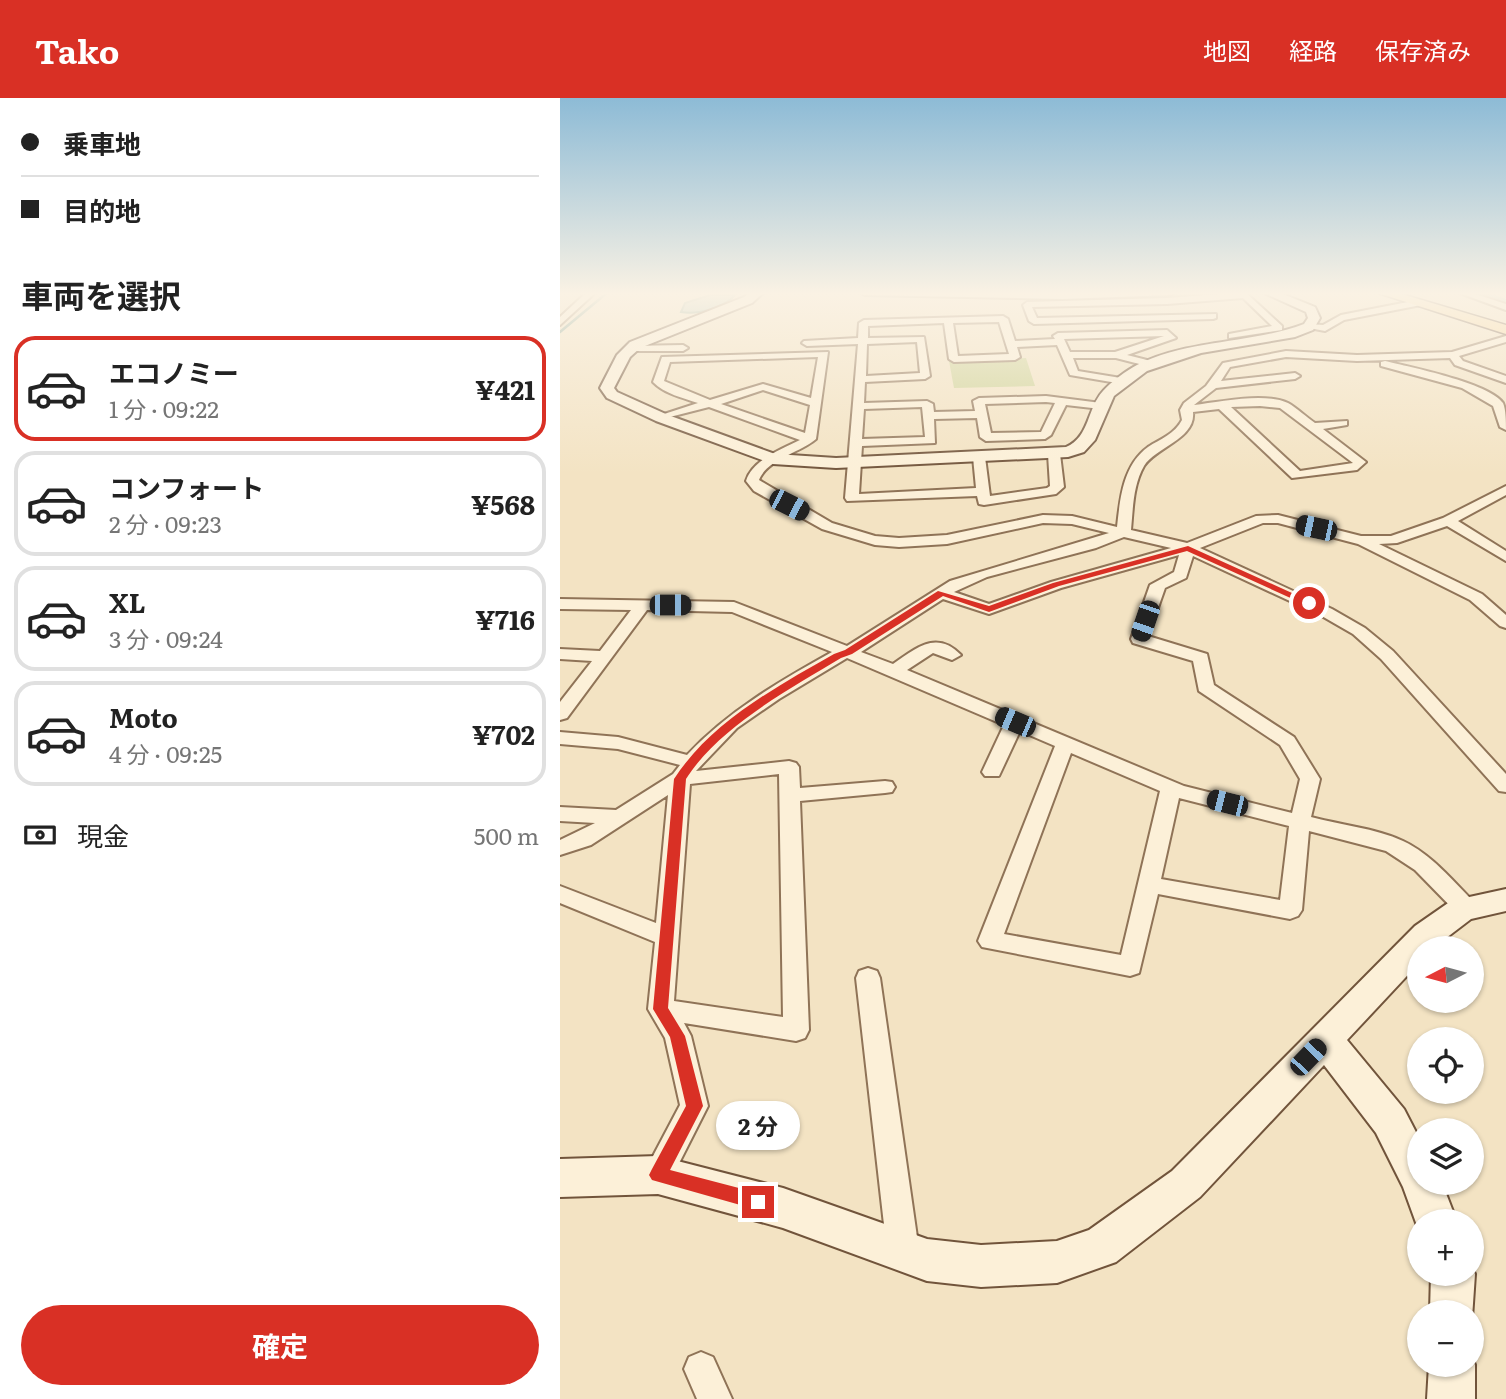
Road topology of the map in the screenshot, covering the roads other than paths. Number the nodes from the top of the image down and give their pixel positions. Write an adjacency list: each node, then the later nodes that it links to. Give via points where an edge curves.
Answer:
1 (627, 353): 33 (street, via 607,388 612,396)
2 (862, 353): 18 (street)
3 (934, 353): 13 (street)
4 (939, 353): 13 (street)
5 (1014, 353): 13 (street, via 1015,357)
6 (1123, 353): 10 (street)
7 (1187, 353): 15 (street)
8 (1461, 353): 11 (street)
9 (1066, 355): 10 (street); 20 (street, via 1074,373)
10 (1116, 355): 15 (street)
11 (1454, 355): 14 (street); 19 (street, via 1459,363)
12 (756, 356): 16 (street); 24 (street, via 824,354); 26 (street, via 666,359 658,382 661,386)
13 (938, 357): 18 (street, via 925,376)
14 (1368, 358): 22 (street, via 1269,355 1227,365); 35 (street, via 1466,386 1498,404)
15 (1151, 364): 20 (street)
16 (753, 369)
17 (1296, 376): 22 (street)
18 (861, 379): 27 (street)
19 (1506, 380)
20 (1123, 381): 28 (street)
21 (750, 382): 23 (street)
22 (1212, 385): 30 (street)
23 (763, 387): 24 (street); 26 (street)
24 (816, 403): 37 (street)
25 (1061, 403): 28 (street); 31 (street, via 1046,399 979,401); 31 (street, via 1045,435 986,437)
26 (706, 404): 33 (street); 37 (street)
27 (859, 406): 32 (street, via 927,404); 38 (street)
28 (1101, 406): 39 (street, via 1085,443)
29 (1223, 406): 30 (street); 36 (street, via 1283,405); 36 (street, via 1297,475 1357,466 1360,462)
30 (1186, 410): 46 (street, via 1188,420 1182,428 1146,454 1140,464 1127,493)
31 (981, 414): 32 (street)
32 (928, 416): 38 (street, via 931,440)
33 (662, 418): 41 (street)
34 (1343, 423): 36 (street)
35 (1506, 426)
36 (1311, 427)
37 (810, 439): 41 (street)
38 (856, 443): 42 (street)
39 (1054, 454): 40 (street); 44 (street, via 1058,487 1051,491 984,501)
40 (979, 457): 42 (street); 44 (street)
41 (774, 459): 42 (street); 46 (street, via 754,474 752,481 759,488 848,535 870,540 917,543 1043,519 1072,520)
42 (855, 462): 44 (street, via 852,498)
43 (1506, 490): 45 (street)
44 (983, 492)
45 (1448, 521): 47 (street, via 1392,540); 49 (street)
46 (1124, 532): 48 (street); 50 (street, via 982,574)
47 (1362, 540): 48 (street, via 1261,519); 53 (street, via 1476,597)
48 (1188, 548): 50 (street, via 1056,584 989,609); 65 (street, via 1275,586 1359,631 1387,655); 71 (street, via 1181,575 1158,585 1139,639 1201,658 1205,687 1287,741 1310,779)
49 (1506, 558)
50 (942, 593): 54 (street)
51 (560, 604): 52 (street)
52 (645, 604): 54 (street, via 734,607); 57 (street)
53 (1506, 623)
54 (849, 652): 58 (street); 63 (street, via 757,703)
55 (560, 654): 57 (street)
56 (952, 655): 58 (street, via 932,646)
57 (604, 656): 59 (street)
58 (894, 671): 60 (street)
59 (560, 713)
60 (1015, 722): 62 (street); 64 (street)
61 (560, 738): 63 (street, via 618,743)
62 (1065, 744): 67 (street); 73 (street, via 990,941 1130,966)
63 (685, 771): 68 (street, via 789,767); 70 (street); 77 (street)
64 (992, 772)
65 (1506, 786)
66 (885, 787): 68 (street)
67 (1171, 788): 71 (street); 73 (street)
68 (790, 795): 79 (street, via 796,1030)
69 (560, 814): 70 (street)
70 (620, 817): 72 (street)
71 (1300, 821): 73 (street, via 1290,910); 76 (street, via 1408,852)
72 (560, 848)
73 (1150, 885)
74 (560, 894): 77 (street)
75 (1506, 900): 76 (street)
76 (1466, 908): 80 (street, via 1426,935)
77 (667, 937): 79 (street)
78 (869, 978): 84 (street)
79 (661, 1009): 82 (street, via 678,1036 694,1106)
80 (1325, 1039): 81 (street, via 1390,1121); 84 (street, via 1186,1184 1101,1247 1057,1262 981,1266 928,1260)
81 (1407, 1154)
82 (658, 1175): 83 (street); 84 (street, via 783,1209)
83 (560, 1178)
84 (903, 1251)
85 (1452, 1377): 86 (street)
86 (1451, 1399)

